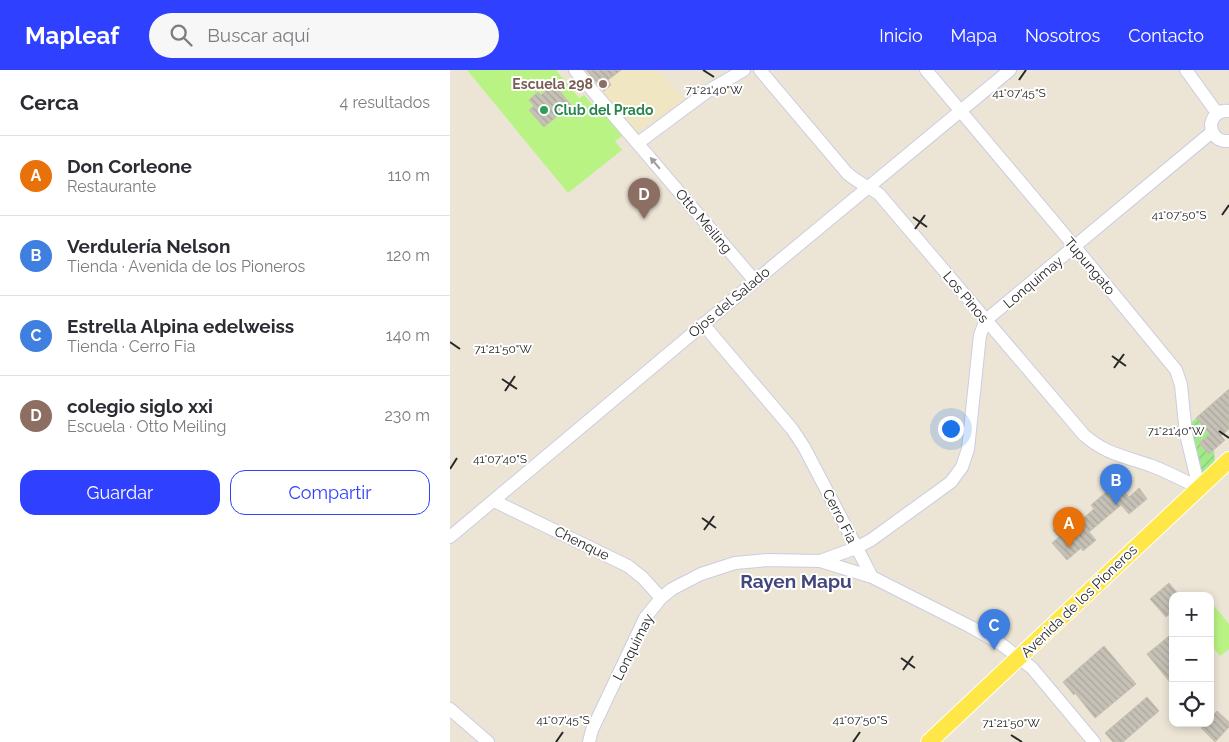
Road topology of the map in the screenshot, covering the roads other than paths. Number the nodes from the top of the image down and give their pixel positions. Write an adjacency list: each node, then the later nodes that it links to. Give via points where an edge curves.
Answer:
1 (575, 70): 11 (street, Otto Meiling)
2 (744, 70): 11 (street, via 708,91)
3 (760, 70): 12 (street, Los Pinos, via 847,173)
4 (926, 70): 7 (street, Tupungato)
5 (1010, 70): 7 (street, Ojos del Salado)
6 (1186, 70): 8 (street)
7 (961, 111): 12 (street, Ojos del Salado); 13 (street, Tupungato)
8 (1223, 112): 9 (street, via 1212,120)
9 (1212, 132): 10 (street, via 1220,140); 13 (street, Lonquimay)
10 (1229, 141)
11 (638, 143): 14 (street, Otto Meiling, one-way to 11)
12 (868, 187): 14 (street, Ojos del Salado); 15 (street, Los Pinos, via 879,194)
13 (1075, 247): 15 (street, Lonquimay); 18 (street, Tupungato, via 1176,370)
14 (755, 280): 16 (street, Ojos del Salado)
15 (986, 320): 18 (street, Los Pinos, via 1094,444 1106,452 1152,466); 21 (street, Lonquimay, via 980,335 968,449 962,467 951,482)
16 (703, 324): 19 (street, Ojos del Salado); 21 (street, Cerro Fia, via 804,446)
17 (1229, 460): 18 (main road, Avenida de los Pioneros)
18 (1199, 488): 25 (main road, Avenida de los Pioneros)
19 (494, 500): 20 (street, Ojos del Salado); 24 (street, Chenque, via 628,566)
20 (450, 536)
21 (856, 548): 22 (street, Lonquimay); 23 (street, Cerro Fia)
22 (820, 561): 23 (street, Lonquimay); 24 (street, Lonquimay, via 735,563 700,574)
23 (872, 577): 25 (street, via 971,627)
24 (661, 598): 28 (street, Lonquimay, via 645,618)
25 (1020, 657): 29 (main road, Avenida de los Pioneros); 30 (street)
26 (450, 708): 27 (street)
27 (488, 742)
28 (589, 742)
29 (929, 742)
30 (1094, 742)

